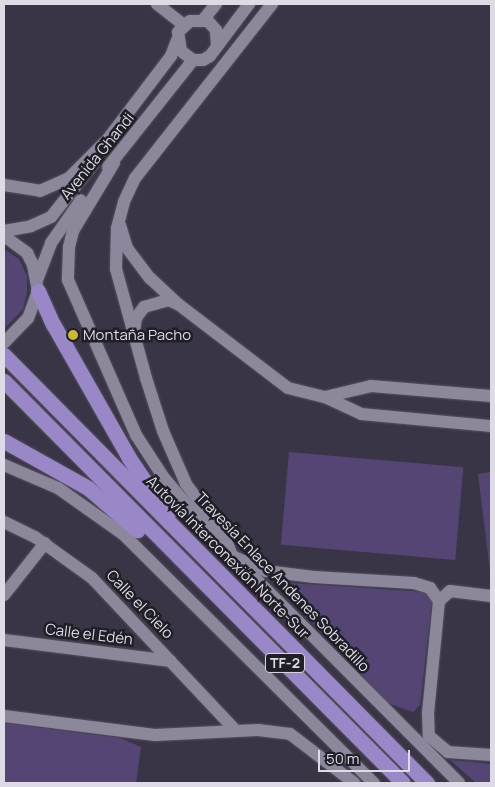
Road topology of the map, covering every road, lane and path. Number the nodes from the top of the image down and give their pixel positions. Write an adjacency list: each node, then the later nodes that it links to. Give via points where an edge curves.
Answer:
1 (157, 4): 6 (street)
2 (216, 4): 5 (street)
3 (248, 4): 8 (street)
4 (272, 4): 13 (street, via 135,178)
5 (203, 20): 6 (street, via 190,20); 8 (street, via 216,30)
6 (184, 25): 7 (street)
7 (177, 40): 9 (street, via 181,51); 10 (street, via 171,56)
8 (217, 46): 9 (street, via 210,56)
9 (194, 60): 11 (street, Avenida Ghandi)
10 (108, 139): 12 (street, via 70,178 54,187 26,191); 14 (street, Avenida Ghandi, via 99,156 51,217)
11 (114, 163): 16 (street, Avenida Ghandi, via 105,169 51,243); 30 (street, Travesía Enlace Andenes Sobradillo, via 73,231 68,280 136,435 164,478)
12 (4, 185)
13 (119, 222): 17 (street, via 137,264); 18 (street, via 116,269)
14 (4, 232)
15 (4, 236): 16 (street, via 27,253)
16 (38, 286): 19 (street, Avenida Ghandi, via 28,318); 27 (highway, via 52,324 129,458 144,482 177,516)
17 (178, 304): 18 (street, via 168,300 144,307 136,318); 22 (street, via 288,388)
18 (133, 336): 30 (street, via 176,463 195,498 224,536)
19 (4, 347): 27 (highway, Autovía Interconexión Norte-Sur / TF-2)
20 (4, 380): 29 (highway, TF-2)
21 (491, 396): 22 (street, via 371,386)
22 (325, 397): 23 (street, via 361,414)
23 (491, 426)
24 (4, 441): 29 (highway, via 88,488 141,533)
25 (4, 465): 40 (street, via 58,488 123,534)
26 (4, 522): 28 (street, Calle el Cielo)
27 (188, 542): 42 (highway, Autovía Interconexión Norte-Sur / TF-2)
28 (45, 543): 31 (street); 35 (street, Calle el Cielo, via 92,578)
29 (166, 544): 41 (highway, TF-2)
30 (232, 556): 33 (street, via 266,571 414,583 430,588); 43 (street, Travesía Enlace Andenes Sobradillo)
31 (4, 595)
32 (491, 596): 33 (street, via 450,591)
33 (439, 601): 38 (street, via 428,713 429,736 448,752)
34 (4, 640): 35 (street, Calle el Edén)
35 (171, 661): 37 (street, Calle el Cielo)
36 (4, 716): 37 (street, via 155,735)
37 (235, 730): 39 (street, via 290,734)
38 (491, 755)
39 (354, 783)
40 (374, 783)
41 (403, 783)
42 (427, 783)
43 (459, 783)

